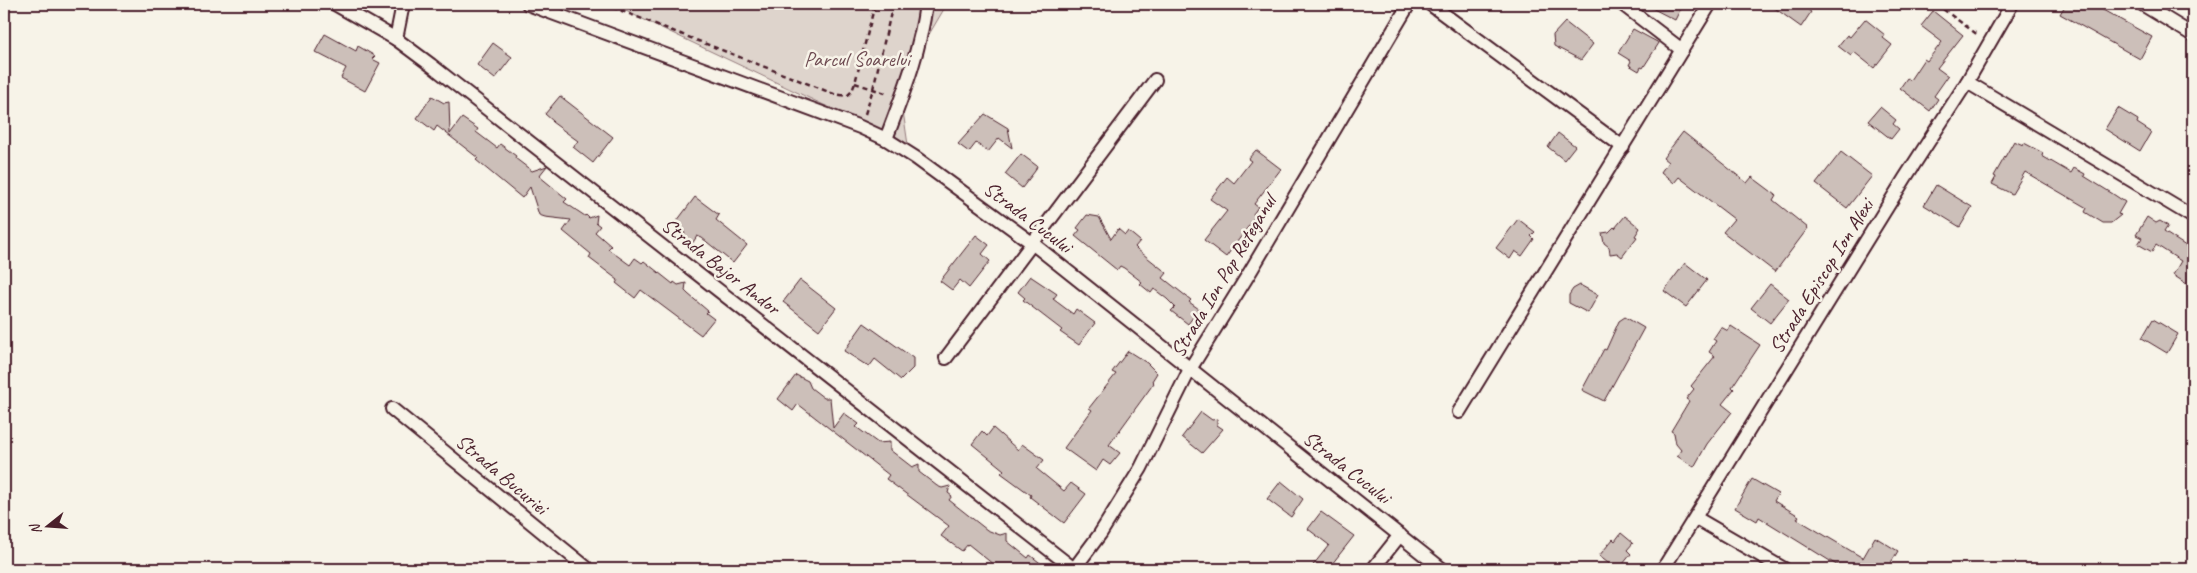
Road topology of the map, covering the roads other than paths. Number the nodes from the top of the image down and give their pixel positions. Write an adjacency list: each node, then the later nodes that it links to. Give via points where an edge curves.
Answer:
1 (335, 4): 12 (street, Strada Bajor Andor)
2 (403, 4): 12 (street)
3 (528, 4): 16 (street, Strada Cucului)
4 (926, 4): 16 (street, via 917,53)
5 (1409, 4): 21 (street, Strada Ion Pop Reteganul)
6 (1430, 4): 17 (street)
7 (1622, 4): 13 (street)
8 (1710, 4): 13 (street)
9 (2012, 4): 15 (street, Strada Episcop Ion Alexi)
10 (2142, 4): 11 (street)
11 (2193, 35)
12 (396, 40): 27 (street, Strada Bajor Andor)
13 (1682, 50): 17 (street)
14 (1155, 80): 19 (street)
15 (1967, 82): 18 (street); 24 (street, Strada Episcop Ion Alexi, via 1904,178)
16 (886, 139): 19 (street, Strada Cucului)
17 (1623, 146): 23 (street)
18 (2193, 217)
19 (1032, 243): 20 (street); 21 (street, Strada Cucului)
20 (946, 358)
21 (1190, 369): 25 (street, Strada Cucului); 27 (street, Strada Ion Pop Reteganul, via 1141,468)
22 (392, 409): 26 (street, Strada Bucuriei)
23 (1459, 412)
24 (1696, 518): 30 (street, Strada Episcop Ion Alexi); 31 (street)
25 (1400, 535): 28 (street); 29 (street, Strada Cucului)
26 (588, 569)
27 (1074, 569)
28 (1373, 569)
29 (1442, 569)
30 (1663, 569)
31 (1784, 569)

